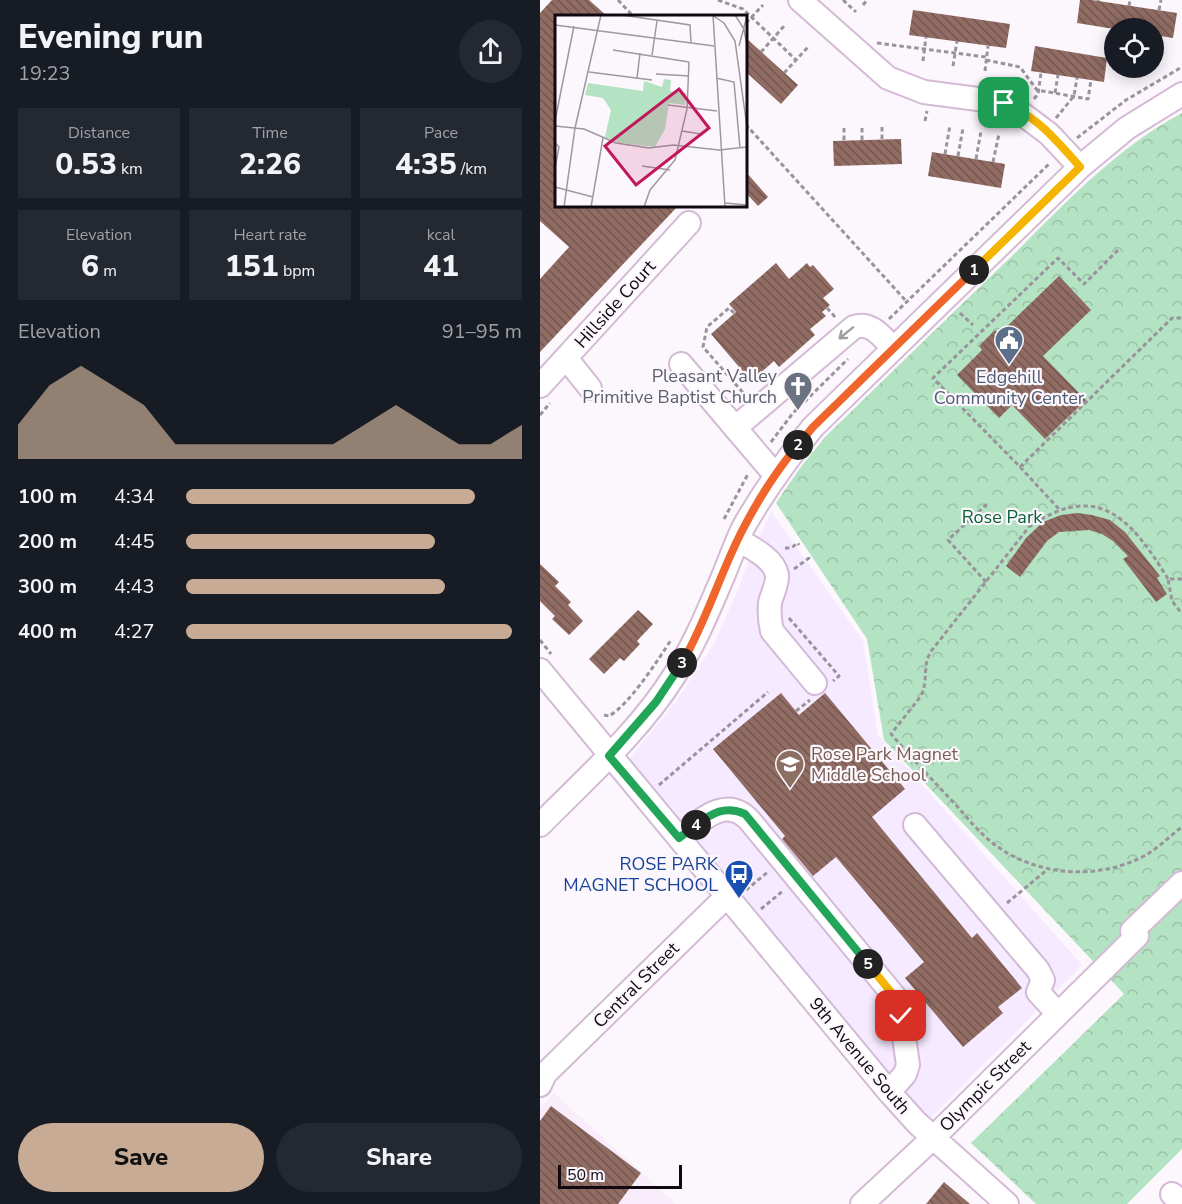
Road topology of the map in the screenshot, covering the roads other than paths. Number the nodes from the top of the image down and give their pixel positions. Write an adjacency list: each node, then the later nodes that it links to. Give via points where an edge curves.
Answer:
1 (800, 0): 3 (street, via 888,78 924,92 1013,107 1049,134)
2 (1182, 94): 3 (street, via 1127,128)
3 (1080, 167): 5 (street)
4 (689, 223): 6 (street, Hillside Court, via 647,253)
5 (893, 348): 10 (street, one-way to 10, via 870,327 854,327); 11 (street, via 813,427)
6 (566, 358): 8 (street, Hillside Court); 9 (street)
7 (681, 364): 10 (street)
8 (540, 386)
9 (590, 388)
10 (735, 429): 11 (street)
11 (776, 476): 12 (street)
12 (738, 540): 14 (street, via 758,552 774,569 777,576 770,604 772,631); 15 (street, via 697,637 673,678)
13 (540, 670): 15 (street, 9th Avenue South)
14 (819, 688)
15 (609, 756): 16 (street); 18 (street, 9th Avenue South)
16 (540, 825)
17 (915, 825): 21 (street, via 1038,970 1043,980 1038,992)
18 (679, 838): 20 (street, 9th Avenue South); 23 (street, via 707,816 722,810 738,811 750,821 898,1002 908,1065)
19 (1182, 883): 21 (street, Olympic Street, via 1132,931 1137,936)
20 (736, 893): 22 (street, Central Street); 23 (street, 9th Avenue South)
21 (1058, 1014): 24 (street, Olympic Street)
22 (542, 1080)
23 (889, 1092): 24 (street, 9th Avenue South)
24 (934, 1137): 25 (street, Olympic Street); 26 (street, 9th Avenue South)
25 (862, 1204)
26 (1007, 1204)

